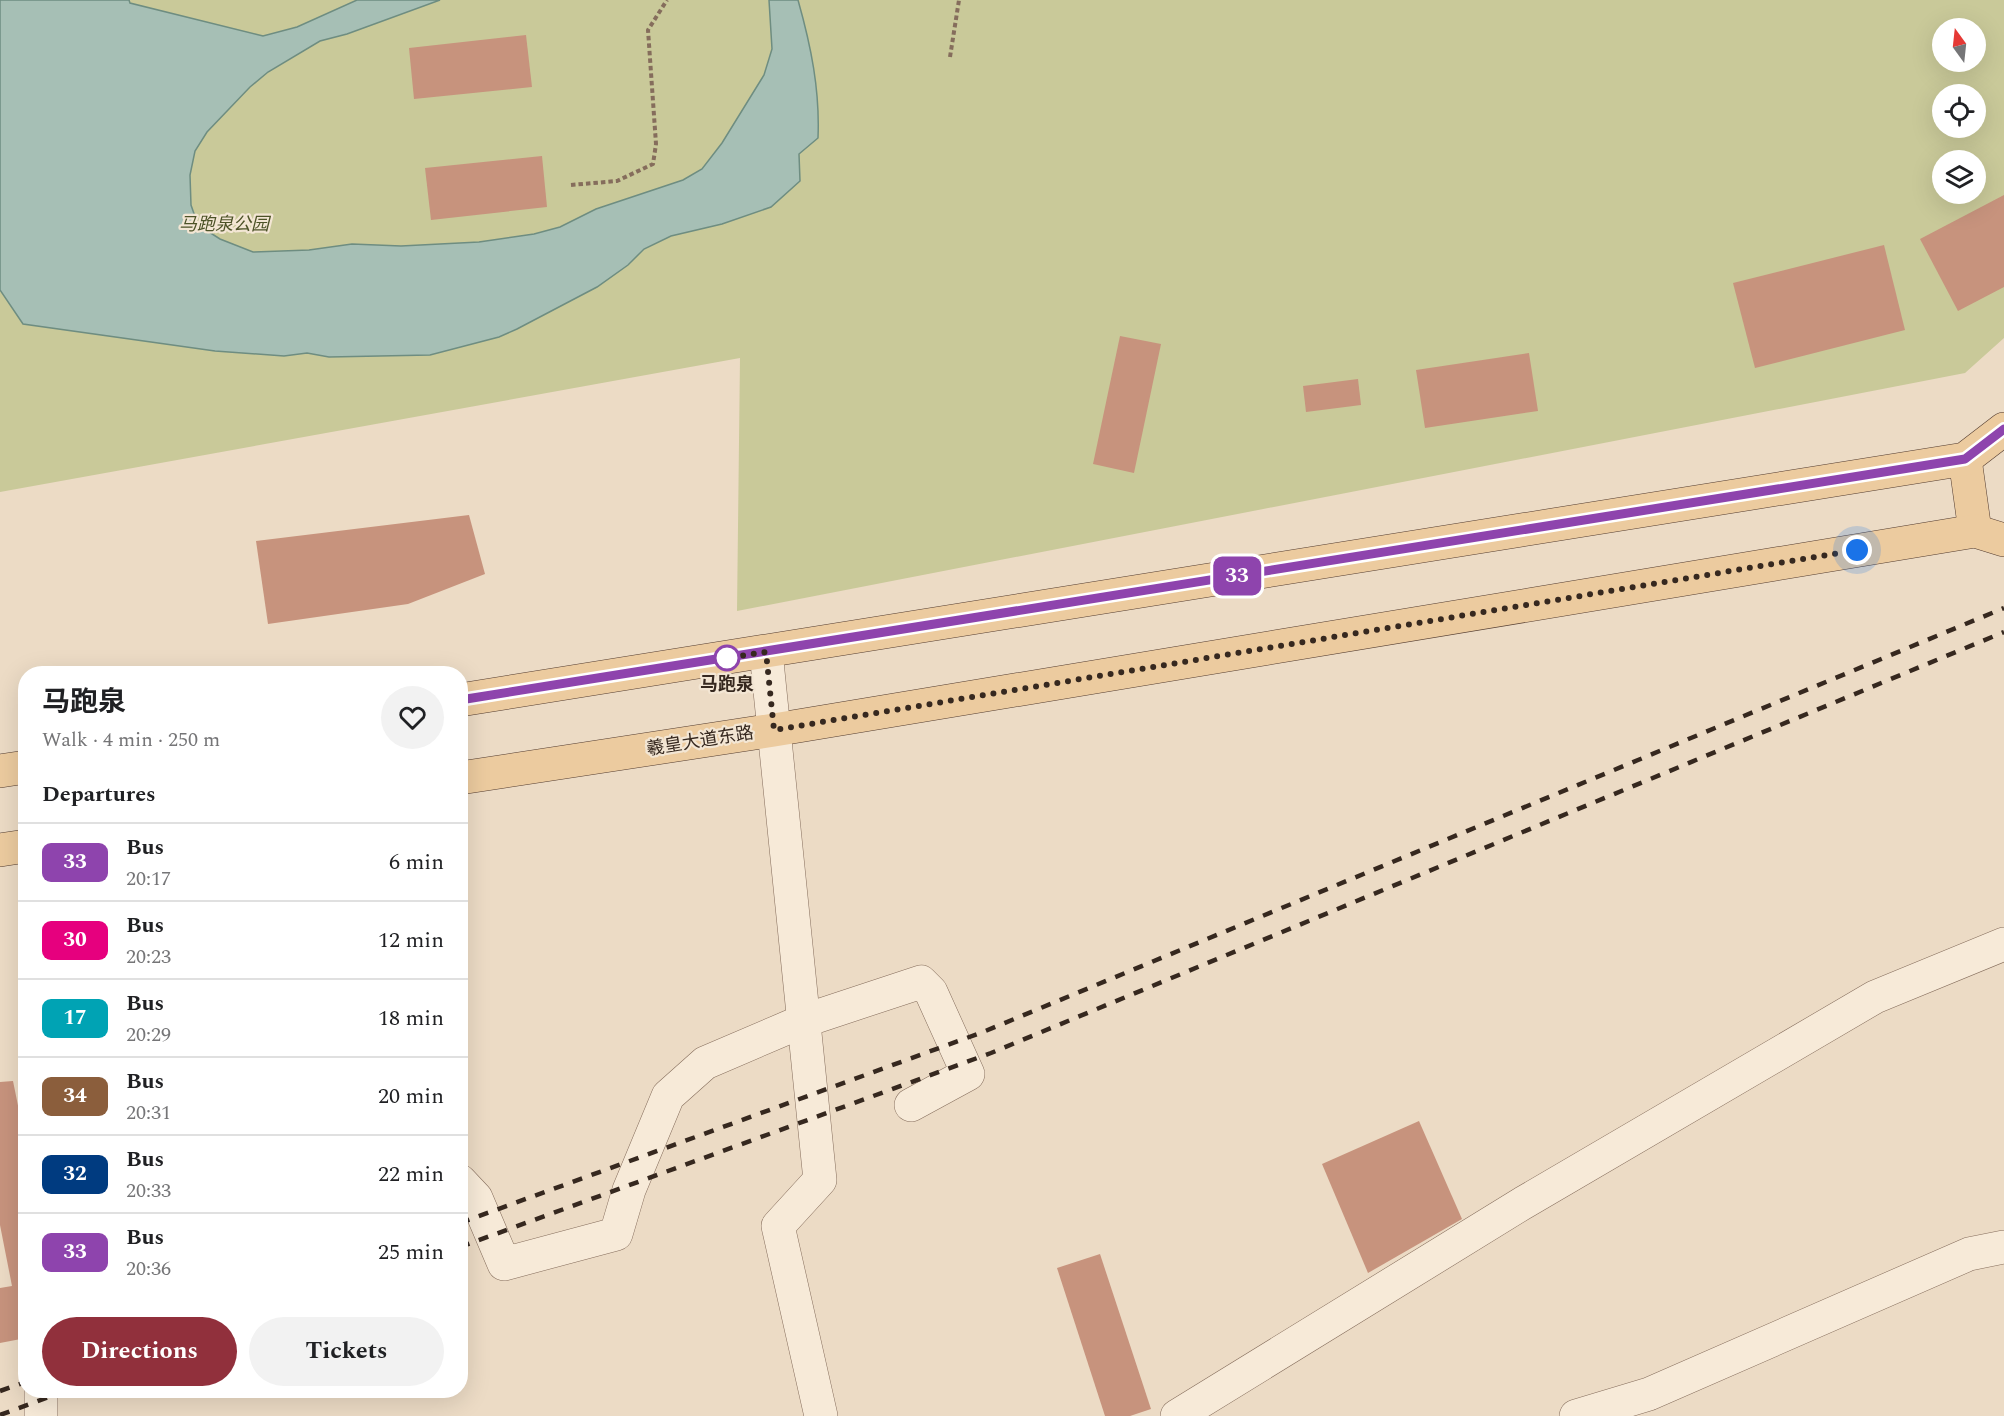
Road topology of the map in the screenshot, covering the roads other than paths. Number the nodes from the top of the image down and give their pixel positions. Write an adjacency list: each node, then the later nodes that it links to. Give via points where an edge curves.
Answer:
1 (2004, 429): 2 (main road)
2 (1965, 459): 3 (main road); 4 (main road)
3 (1990, 536): 6 (main road, 羲皇大道东路)
4 (766, 652): 5 (main road); 6 (street)
5 (468, 699)
6 (774, 730): 9 (main road, 羲皇大道东路); 13 (street)
7 (18, 768): 8 (main road)
8 (0, 771)
9 (468, 777)
10 (18, 847): 11 (main road)
11 (0, 850)
12 (2004, 944): 20 (street, via 1875,997 1522,1203)
13 (803, 1021): 14 (street, via 921,982 931,992 968,1074); 15 (street, via 705,1063 668,1096 629,1190 616,1234 504,1264 476,1198); 19 (street, via 820,1180 778,1226)
14 (910, 1105)
15 (468, 1190)
16 (2004, 1247): 21 (street, via 1969,1254 1649,1394)
17 (40, 1398): 18 (street)
18 (41, 1416)
19 (820, 1416)
20 (1177, 1416)
21 (1576, 1416)

